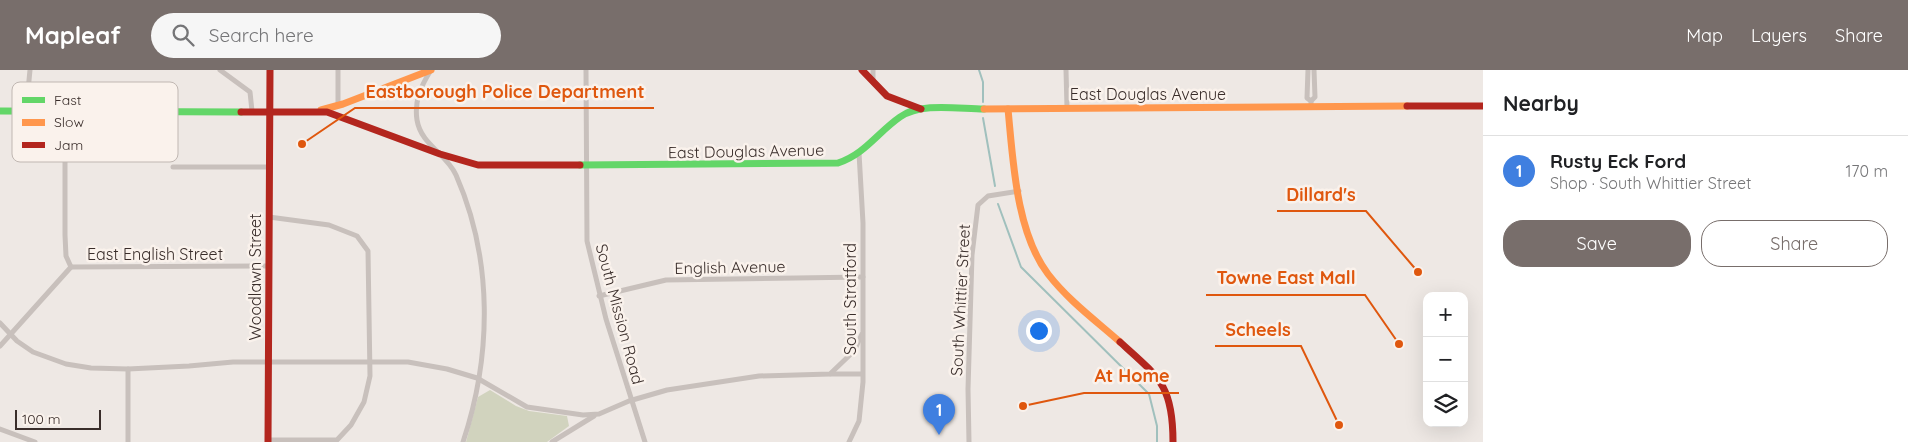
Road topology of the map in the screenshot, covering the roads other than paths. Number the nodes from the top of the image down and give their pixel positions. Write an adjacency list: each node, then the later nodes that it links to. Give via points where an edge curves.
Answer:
1 (220, 70): 19 (street, via 250,92)
2 (270, 70): 21 (street, Woodlawn Street)
3 (338, 70): 13 (street)
4 (431, 70): 13 (street); 23 (street, via 417,101 417,120 428,142)
5 (586, 70): 25 (street, South Mission Road)
6 (862, 70): 11 (street)
7 (1066, 70): 15 (street)
8 (1308, 70): 12 (street, via 1307,98)
9 (1314, 70): 12 (street, via 1315,98)
10 (872, 71): 11 (street)
11 (872, 82): 16 (street, via 898,103)
12 (1311, 104): 14 (street, East Douglas Avenue); 15 (street, East Douglas Avenue)
13 (338, 106): 20 (street)
14 (1483, 106)
15 (1067, 108): 17 (street, East Douglas Avenue)
16 (922, 109): 17 (street, East Douglas Avenue); 22 (street, East Douglas Avenue, via 901,116)
17 (1008, 109): 28 (street)
18 (178, 111): 19 (street, East Douglas Avenue)
19 (252, 111): 21 (street, East Douglas Avenue)
20 (316, 111): 21 (street, East Douglas Avenue); 23 (street, East Douglas Avenue, via 327,112)
21 (270, 112): 27 (street, Woodlawn Street)
22 (859, 153): 25 (street, East Douglas Avenue, via 838,163 801,165); 32 (street, South Stratford)
23 (440, 154): 25 (street, East Douglas Avenue, via 478,165); 43 (street, via 455,171 462,187 481,258 485,316)
24 (65, 162): 31 (street, via 66,256)
25 (586, 166): 33 (street, South Mission Road, via 587,241)
26 (173, 167): 27 (street)
27 (270, 167): 29 (street, Woodlawn Street)
28 (1020, 191): 54 (street, South Whittier Street, via 988,196 978,205 971,287); 55 (street, via 1026,227 1036,256 1049,275 1164,386 1170,405)
29 (269, 217): 30 (street, Woodlawn Street); 39 (street, via 329,225 357,236 364,245 368,251)
30 (269, 266): 31 (street, East English Street); 38 (street, Woodlawn Street)
31 (71, 267): 36 (street)
32 (863, 277): 33 (street, English Avenue, via 666,280); 35 (street, South Stratford)
33 (599, 296): 44 (street, South Mission Road)
34 (0, 323): 36 (street)
35 (862, 334): 41 (street, via 854,350); 42 (street, South Stratford)
36 (10, 335): 37 (street); 40 (street, via 33,352 66,364)
37 (0, 346)
38 (269, 361): 39 (street); 40 (street); 47 (street, Woodlawn Street)
39 (370, 362): 43 (street, via 408,362 447,369); 47 (street, via 364,402 351,425 337,440)
40 (128, 369): 49 (street)
41 (830, 374): 42 (street); 44 (street, via 759,376 667,390)
42 (862, 374): 53 (street, South Stratford, via 859,421)
43 (480, 380): 45 (street, via 527,407 583,415); 50 (street)
44 (631, 400): 45 (street); 52 (street, South Mission Road)
45 (599, 414): 51 (street)
46 (0, 429): 48 (street)
47 (268, 441)
48 (35, 442)
49 (128, 442)
50 (463, 442)
51 (552, 442)
52 (645, 442)
53 (849, 442)
54 (969, 442)
55 (1173, 442)

